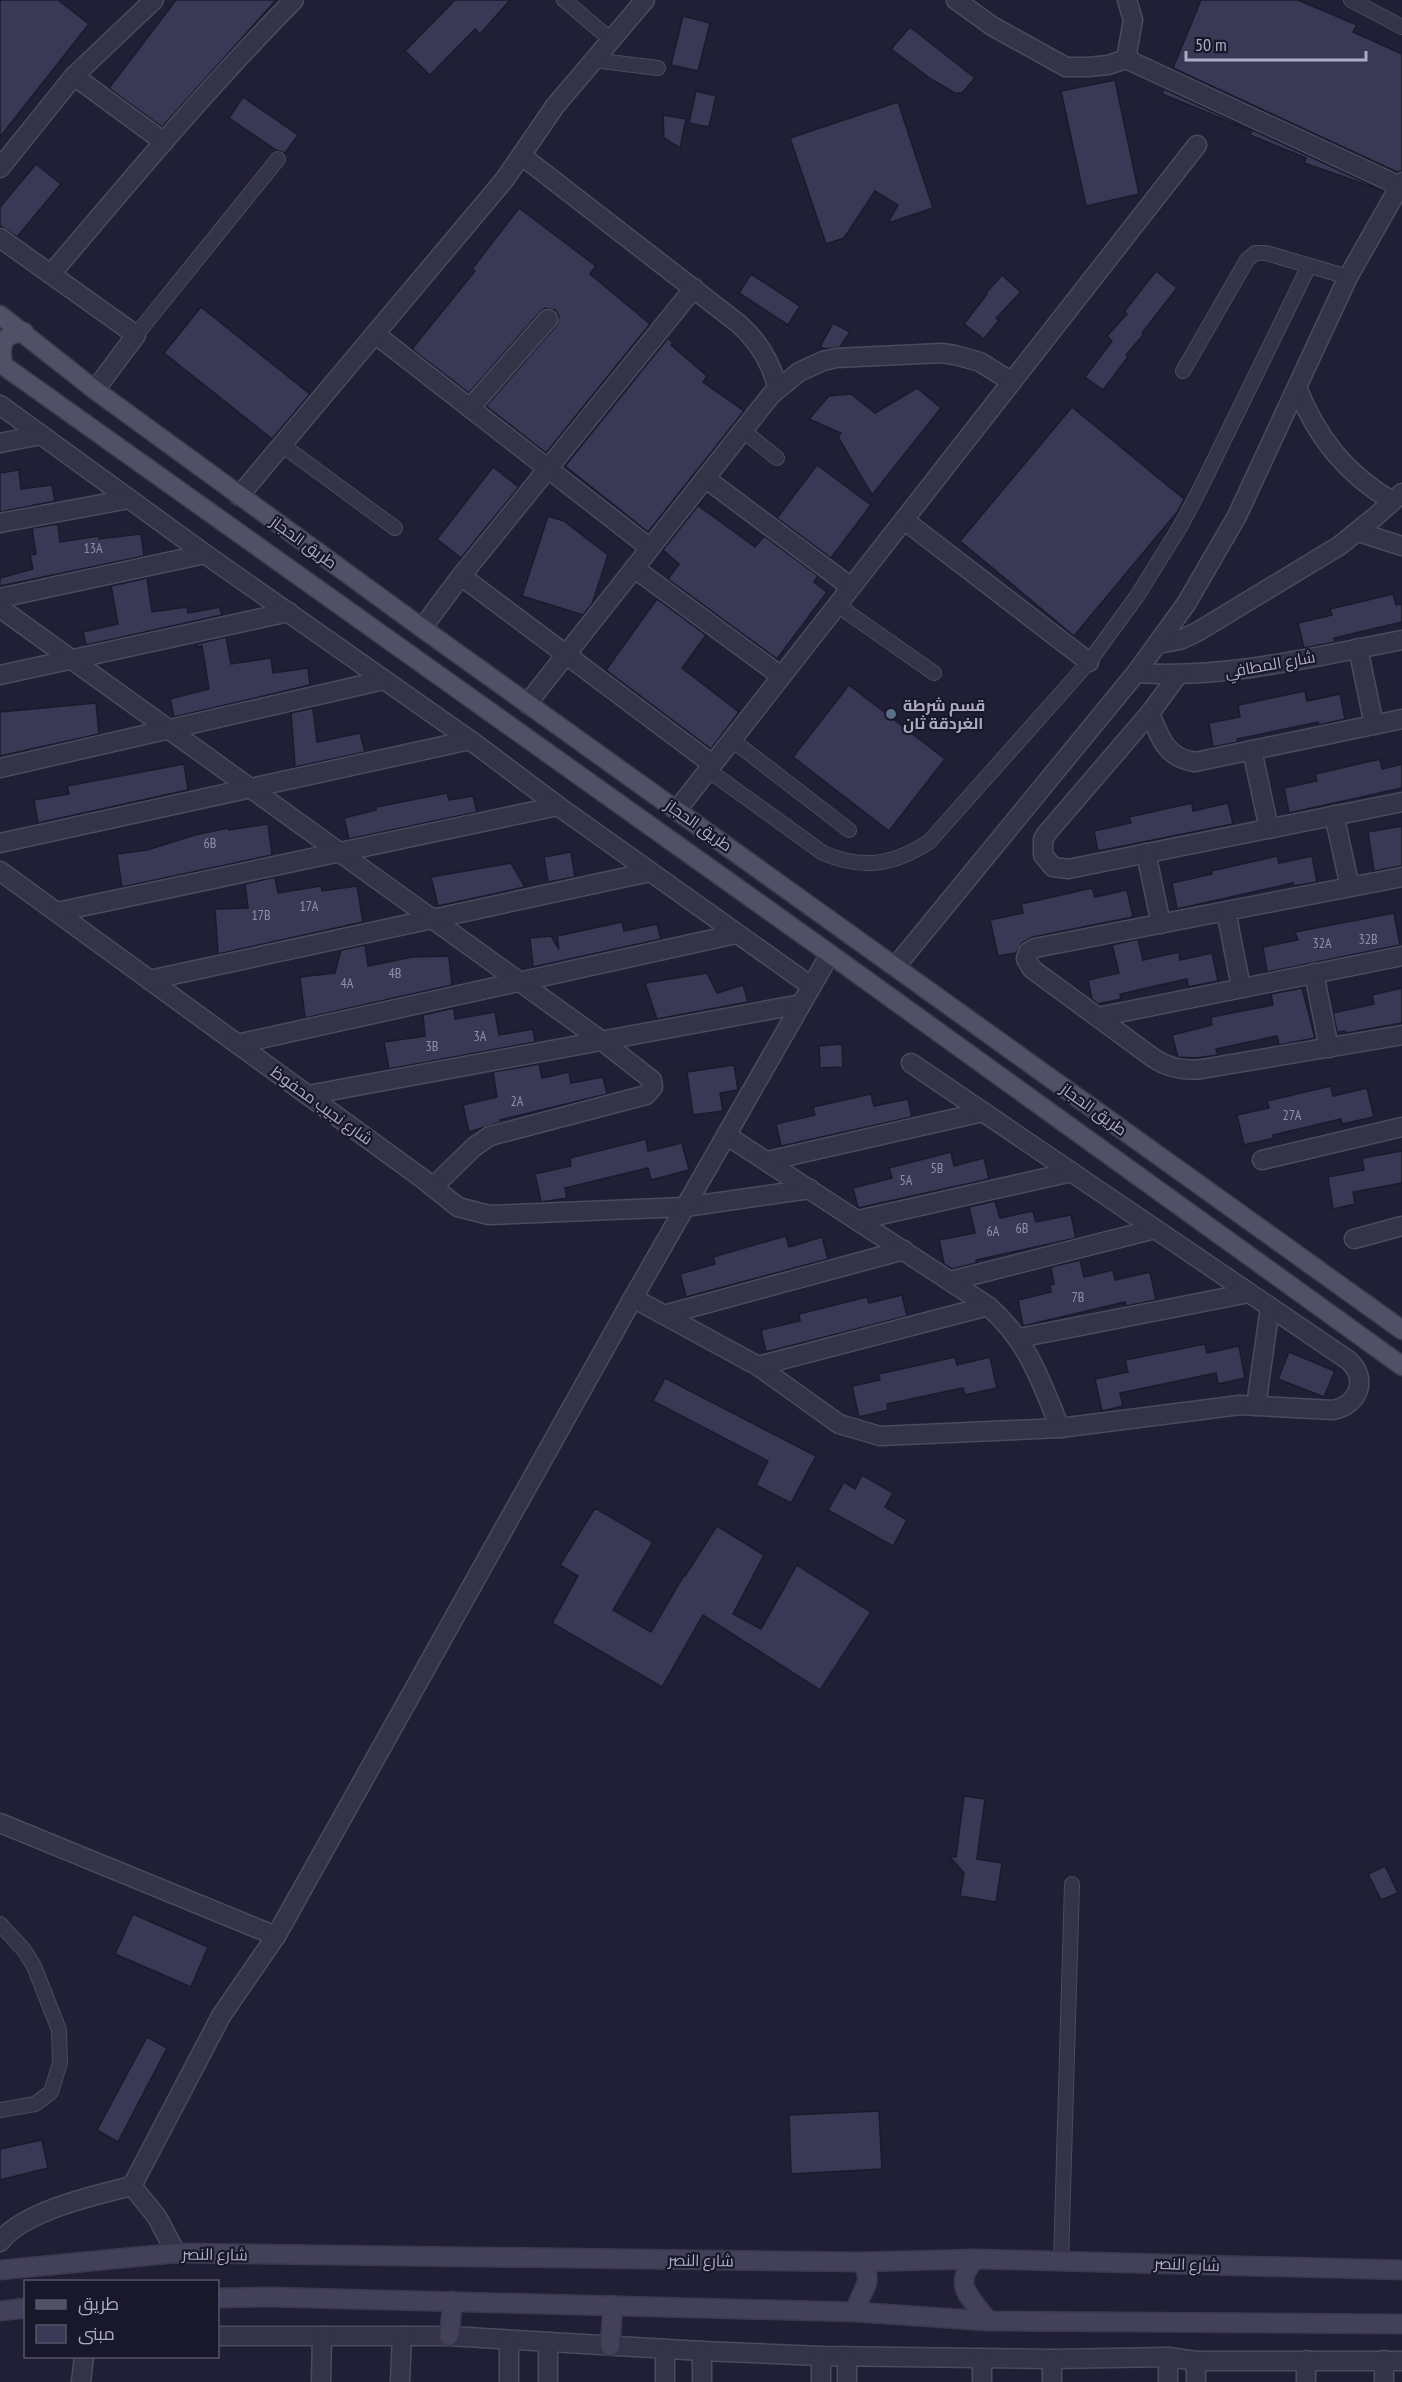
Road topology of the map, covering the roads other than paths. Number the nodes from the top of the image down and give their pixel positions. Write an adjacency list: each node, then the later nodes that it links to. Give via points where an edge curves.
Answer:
1 (154, 0): 13 (street)
2 (294, 0): 14 (street)
3 (564, 0): 9 (lane)
4 (645, 0): 9 (street)
5 (956, 0): 10 (street, via 992,26 1066,67 1088,68)
6 (1127, 0): 10 (street, via 1133,20)
7 (1351, 0): 8 (lane)
8 (1402, 27)
9 (610, 39): 11 (street)
10 (1126, 59): 19 (street)
11 (593, 60): 12 (lane); 16 (street, via 555,106)
12 (658, 68)
13 (74, 76): 14 (street); 18 (street)
14 (164, 142): 22 (street)
15 (1197, 145): 32 (street)
16 (522, 156): 24 (street); 28 (street)
17 (278, 159): 29 (lane)
18 (0, 168)
19 (1401, 185): 23 (street)
20 (2, 242): 22 (street)
21 (1309, 266): 23 (lane); 31 (lane, via 1260,252 1250,256); 68 (lane, via 1180,527)
22 (51, 274): 29 (street)
23 (1348, 277): 34 (street)
24 (693, 288): 33 (street, via 751,334 768,359); 43 (street)
25 (0, 315): 27 (main road, طريق الحجاز)
26 (548, 319): 37 (street)
27 (24, 332): 30 (main road, via 4,338); 35 (main road, طريق الحجاز)
28 (375, 334): 37 (street); 41 (street)
29 (136, 335): 35 (street)
30 (1, 364): 104 (main road, طريق الحجاز)
31 (1183, 371)
32 (1012, 382): 33 (street, via 980,362 935,353 836,358 799,372); 48 (street)
33 (777, 387): 38 (street)
34 (1297, 387): 46 (street, via 1312,422 1334,453 1361,480); 64 (street, via 1238,516)
35 (95, 390): 45 (main road, طريق الحجاز)
36 (0, 405): 39 (street)
37 (470, 408): 43 (street)
38 (742, 430): 42 (lane); 44 (street)
39 (41, 435): 40 (street); 47 (street)
40 (0, 443)
41 (282, 445): 45 (street); 50 (lane)
42 (777, 458)
43 (548, 468): 53 (street); 56 (street)
44 (705, 478): 53 (street); 57 (street)
45 (240, 496): 62 (main road, طريق الحجاز)
46 (1397, 497): 51 (street)
47 (129, 499): 49 (street); 54 (street)
48 (904, 519): 57 (street); 68 (street)
49 (0, 524)
50 (395, 528)
51 (1358, 532): 52 (street); 64 (street, via 1197,632)
52 (1402, 546)
53 (650, 548): 55 (street)
54 (205, 554): 58 (street); 61 (street)
55 (634, 568): 66 (street); 73 (street)
56 (461, 576): 62 (street); 66 (street)
57 (851, 587): 59 (street)
58 (0, 598)
59 (837, 605): 69 (lane); 73 (street)
60 (0, 608): 67 (street)
61 (289, 612): 67 (street); 74 (street)
62 (422, 628): 75 (main road, طريق الحجاز)
63 (1402, 640): 65 (street, شارع المطافي)
64 (1158, 644): 70 (street)
65 (1358, 648): 72 (street, شارع المطافي, via 1256,669); 78 (street)
66 (567, 655): 75 (street); 83 (street)
67 (72, 659): 71 (street); 79 (street)
68 (1089, 662): 83 (lane, via 942,829 929,842 896,859 859,863 823,853)
69 (934, 673)
70 (1136, 673): 72 (street, شارع المطافي); 106 (street)
71 (0, 675)
72 (1178, 675): 76 (street)
73 (781, 676): 81 (street)
74 (384, 680): 79 (street); 80 (street)
75 (527, 704): 88 (main road, طريق الحجاز)
76 (1150, 714): 82 (street, via 1164,746 1177,757 1195,762); 94 (street, via 1047,833 1042,848 1047,861 1060,869)
77 (1402, 719): 78 (street)
78 (1374, 725): 82 (street)
79 (168, 729): 84 (street); 85 (street)
80 (470, 740): 85 (street); 87 (street)
81 (732, 740): 83 (street); 91 (lane)
82 (1252, 750): 90 (street)
83 (710, 767): 88 (street)
84 (0, 768)
85 (251, 789): 92 (street); 93 (street)
86 (1402, 802): 89 (street)
87 (558, 806): 93 (street); 96 (street)
88 (677, 810): 106 (main road, طريق الحجاز)
89 (1334, 815): 90 (street); 98 (street)
90 (1269, 829): 94 (street)
91 (849, 830)
92 (0, 843)
93 (339, 852): 100 (street); 101 (street)
94 (1146, 853): 102 (street)
95 (0, 871): 100 (street, شارع نجيب محفوظ)
96 (650, 872): 101 (street); 103 (street)
97 (1402, 877): 98 (street)
98 (1350, 887): 99 (street)
99 (1226, 911): 102 (street); 111 (street)
100 (57, 912): 108 (street, شارع نجيب محفوظ)
101 (432, 919): 108 (street); 109 (street)
102 (1161, 924): 113 (street, via 1028,952 1029,966)
103 (736, 934): 109 (street); 110 (street)
104 (830, 954): 110 (street); 143 (main road, طريق الحجاز)
105 (1402, 956): 107 (street)
106 (896, 966): 140 (main road, طريق الحجاز)
107 (1314, 973): 111 (street); 117 (street)
108 (149, 980): 116 (street, شارع نجيب محفوظ)
109 (518, 981): 115 (street); 116 (street)
110 (811, 986): 112 (street)
111 (1241, 987): 113 (street)
112 (801, 1004): 115 (street); 122 (street)
113 (1098, 1017): 117 (street, via 1161,1063 1181,1070)
114 (1402, 1035): 117 (street)
115 (602, 1041): 119 (street); 126 (street, via 650,1077 649,1093 490,1136)
116 (237, 1044): 119 (street, شارع نجيب محفوظ)
117 (1329, 1048)
118 (911, 1063): 120 (street)
119 (308, 1095): 126 (street, شارع نجيب محفوظ)
120 (983, 1112): 124 (street); 125 (street)
121 (1402, 1127): 123 (street)
122 (726, 1135): 124 (street); 128 (street)
123 (1262, 1160)
124 (767, 1161): 127 (street)
125 (1072, 1172): 129 (street); 131 (street)
126 (434, 1187): 128 (street, شارع نجيب محفوظ, via 458,1208 489,1215)
127 (810, 1189): 128 (street, شارع نجيب محفوظ); 129 (street)
128 (685, 1207): 136 (street)
129 (858, 1220): 133 (street)
130 (1402, 1226): 132 (street)
131 (1155, 1229): 134 (street); 135 (street)
132 (1354, 1239)
133 (903, 1250): 134 (street); 139 (street)
134 (950, 1281): 137 (street)
135 (1249, 1293): 138 (street); 141 (street)
136 (633, 1298): 139 (street); 149 (street)
137 (988, 1306): 141 (street); 142 (street)
138 (1270, 1307): 144 (street); 144 (street, via 1354,1365 1360,1385 1354,1400 1341,1408)
139 (664, 1316): 142 (street)
140 (1402, 1330)
141 (1019, 1338): 145 (street)
142 (758, 1366): 145 (street, via 839,1424 880,1436)
143 (1402, 1366)
144 (1256, 1406): 145 (street)
145 (1060, 1428)
146 (0, 1823): 149 (street)
147 (1072, 1884): 155 (lane)
148 (0, 1924): 150 (lane, via 34,1966 59,2030 60,2063 51,2092 34,2104)
149 (276, 1936): 151 (street, via 222,2016)
150 (0, 2110)
151 (132, 2186): 152 (street, via 42,2214 7,2233); 153 (street, via 157,2217)
152 (0, 2242)
153 (176, 2253): 156 (main road, شارع النصر); 157 (main road, شارع النصر)
154 (975, 2259): 155 (main road, شارع النصر); 156 (main road, شارع النصر); 165 (main road, via 965,2270 964,2289)
155 (1061, 2261): 158 (main road, شارع النصر)
156 (861, 2262): 164 (main road, via 868,2280)
157 (0, 2270)
158 (1402, 2270)
159 (219, 2298): 160 (main road)
160 (453, 2301): 161 (main road); 170 (main road)
161 (613, 2305): 164 (main road); 173 (main road)
162 (24, 2308): 163 (main road)
163 (0, 2311)
164 (856, 2312): 165 (main road)
165 (988, 2321): 166 (main road)
166 (1402, 2324)
167 (219, 2336): 168 (street)
168 (322, 2336): 169 (street); 186 (street)
169 (402, 2336): 170 (street); 187 (street)
170 (449, 2336): 171 (street)
171 (509, 2340): 172 (street); 188 (street)
172 (548, 2342): 173 (street); 189 (street)
173 (610, 2346): 174 (street)
174 (665, 2349): 175 (street); 190 (street)
175 (702, 2351): 176 (street); 191 (street)
176 (821, 2356): 177 (street); 192 (street)
177 (847, 2356): 180 (street); 193 (street)
178 (1168, 2357): 181 (street); 183 (street); 196 (street)
179 (84, 2358): 185 (street)
180 (982, 2358): 181 (street); 194 (street)
181 (1052, 2359): 195 (street)
182 (1306, 2360): 183 (street); 184 (street); 198 (street)
183 (1196, 2361): 197 (street)
184 (1393, 2361): 199 (street)
185 (81, 2382)
186 (321, 2382)
187 (400, 2382)
188 (509, 2382)
189 (548, 2382)
190 (665, 2382)
191 (702, 2382)
192 (820, 2382)
193 (847, 2382)
194 (982, 2382)
195 (1052, 2382)
196 (1168, 2382)
197 (1196, 2382)
198 (1306, 2382)
199 (1384, 2382)

